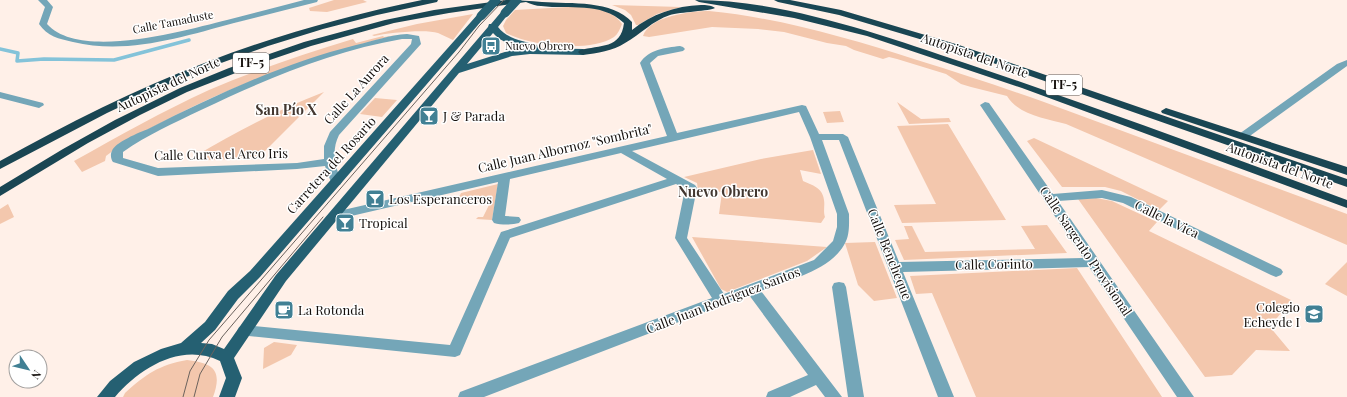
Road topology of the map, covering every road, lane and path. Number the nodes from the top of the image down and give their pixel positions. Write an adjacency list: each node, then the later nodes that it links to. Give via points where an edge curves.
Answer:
1 (42, 0): 2 (street, Calle Tamaduste, via 48,7 43,24 51,32 74,40 106,45 148,42)
2 (314, 0)
3 (399, 0): 18 (highway, via 254,40 204,59)
4 (434, 0): 18 (highway, Autopista del Norte / TF-5, via 347,18 242,51)
5 (496, 0): 34 (main road, Carretera del Rosario, bridge)
6 (517, 0): 11 (main road, bridge)
7 (526, 0): 12 (highway, Autopista del Norte, via 540,4 591,4 617,11 628,22 627,32); 36 (highway, Autopista del Norte / TF-5, via 402,18 249,63 136,112 52,159)
8 (699, 0): 10 (highway, Autopista del Norte / TF-5)
9 (778, 0): 21 (highway, Autopista del Norte / TF-5, via 841,13 956,47)
10 (794, 15): 12 (highway, via 710,8 672,11 658,16); 38 (highway, Autopista del Norte / TF-5, via 870,34 1025,86)
11 (492, 26): 15 (main road, via 500,36 519,44); 19 (main road)
12 (620, 42): 16 (highway)
13 (416, 44): 29 (street, Calle La Aurora, via 334,134 330,142); 29 (street, Calle Curva el Arco Iris, via 416,38 402,37 352,48 273,74 231,91 117,151 117,160 158,172 297,166)
14 (680, 49): 26 (street, via 654,54 647,58 645,63)
15 (554, 51): 16 (main road); 19 (main road, via 511,53)
16 (583, 52)
17 (1347, 63): 25 (street)
18 (189, 71): 30 (highway, Autopista del Norte / TF-5, via 99,112)
19 (455, 71): 39 (main road)
20 (0, 95): 22 (street)
21 (1096, 96): 25 (highway, via 1132,100); 35 (highway, Autopista del Norte / TF-5)
22 (39, 105)
23 (985, 105): 37 (street, Calle Sargento Provisional)
24 (802, 108): 26 (street, Calle Juan Albornoz "Sombrita"); 27 (street, Calle Juan Rodríguez Santos)
25 (1243, 136): 31 (highway)
26 (673, 137): 28 (street, Calle Juan Albornoz "Sombrita")
27 (815, 137): 42 (street, Calle Bencheque, via 843,137); 45 (street, Calle Juan Rodríguez Santos, via 843,214 839,243 819,263)
28 (623, 150): 32 (street, Calle Juan Albornoz "Sombrita"); 33 (street)
29 (329, 162): 34 (street, Calle La Aurora)
30 (0, 166)
31 (1347, 171)
32 (505, 177): 39 (street, Calle Juan Albornoz "Sombrita"); 40 (street, via 498,220)
33 (677, 180): 46 (street, via 691,188 681,238); 47 (street, via 505,235 455,351)
34 (336, 182): 48 (main road, Carretera del Rosario, via 255,274 233,294 210,326)
35 (1347, 183)
36 (0, 192)
37 (1051, 198): 41 (street, Calle Sargento Provisional); 43 (street, Calle la Vica, via 1102,194 1127,200)
38 (1347, 204)
39 (334, 216): 47 (main road, via 281,278)
40 (515, 220)
41 (1093, 262): 42 (street, Calle Corinto); 58 (street, Calle Sargento Provisional)
42 (896, 267): 57 (street, Calle Bencheque)
43 (1276, 272)
44 (839, 287): 56 (street)
45 (752, 289): 46 (street, Calle Juan Rodríguez Santos); 50 (street)
46 (721, 301): 53 (street, Calle Juan Rodríguez Santos)
47 (244, 330): 49 (main road)
48 (186, 348): 49 (main road, via 213,350); 51 (main road, via 144,362 117,382)
49 (226, 357): 52 (main road, via 234,378)
50 (818, 377): 54 (street); 55 (street)
51 (105, 397)
52 (227, 397)
53 (466, 397)
54 (774, 397)
55 (834, 397)
56 (856, 397)
57 (946, 397)
58 (1186, 397)

